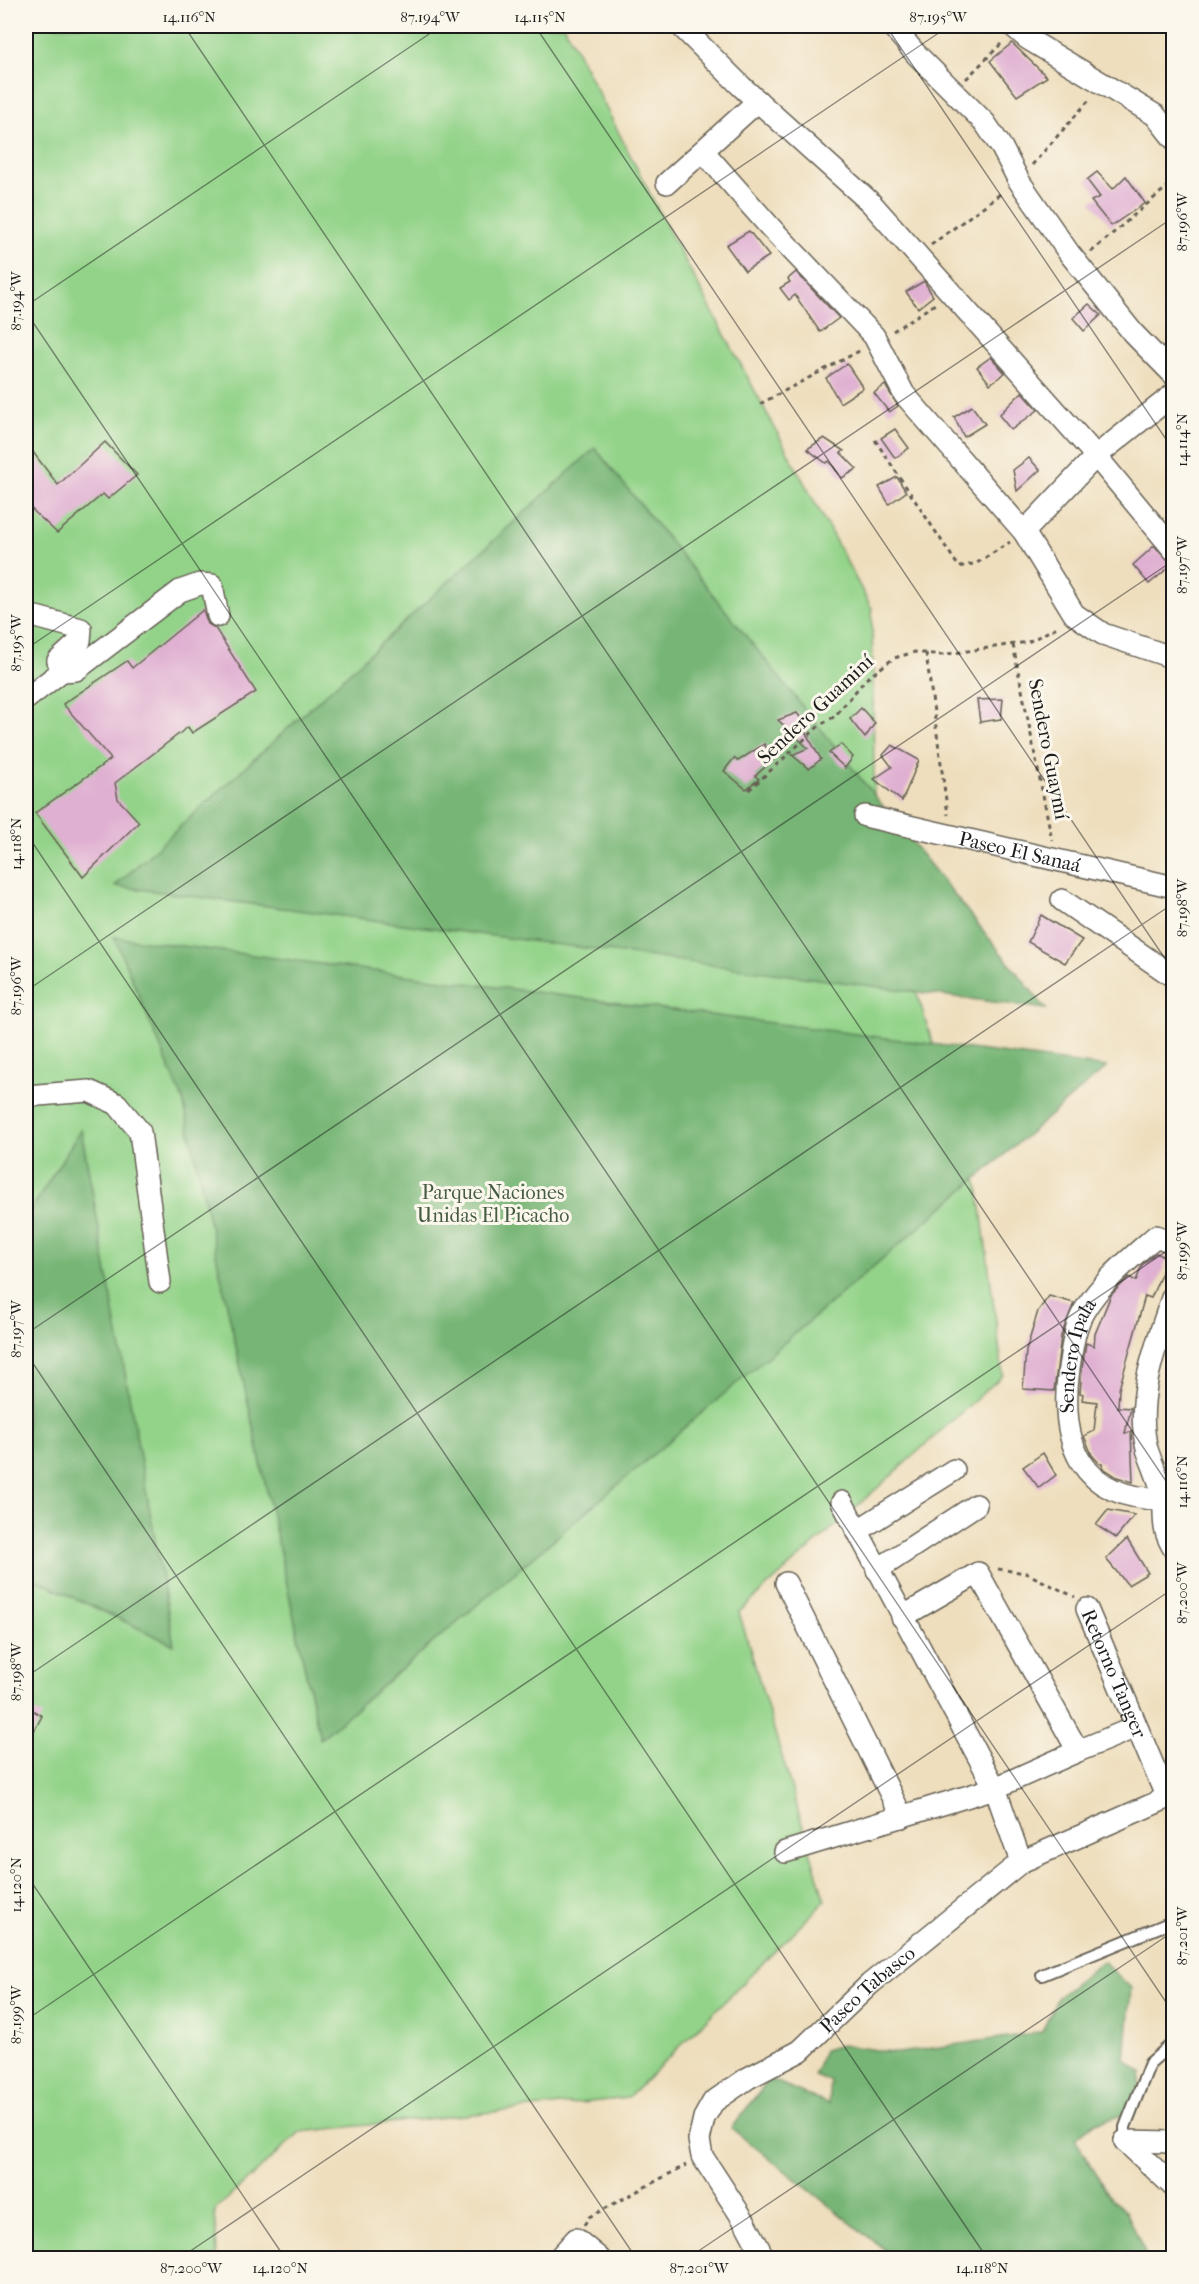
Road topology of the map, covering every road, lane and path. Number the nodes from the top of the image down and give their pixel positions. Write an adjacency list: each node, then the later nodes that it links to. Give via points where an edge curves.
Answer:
1 (681, 26): 5 (street)
2 (892, 26): 4 (street)
3 (1015, 27): 4 (path); 6 (street, via 1028,39 1155,115)
4 (954, 91): 10 (street, via 985,123 1018,181)
5 (758, 101): 7 (street); 11 (street, via 871,203)
6 (1173, 139)
7 (703, 151): 9 (street); 12 (street)
8 (1173, 181): 10 (path)
9 (667, 183)
10 (1078, 263): 13 (street, via 1133,333)
11 (952, 294): 12 (path); 17 (street)
12 (877, 341): 15 (path); 18 (street, via 904,394)
13 (1173, 375)
14 (1173, 394): 17 (street)
15 (760, 404)
16 (875, 440): 18 (path, via 959,567 978,563)
17 (1096, 456): 18 (street); 19 (street)
18 (1024, 532): 20 (street)
19 (1173, 550)
20 (1074, 614): 23 (path, Sendero Guaminí, via 1055,629); 25 (street, via 1103,634)
21 (218, 616): 26 (street, via 212,585 200,584 180,591 76,670)
22 (26, 617): 26 (street, via 81,630 80,641 58,661)
23 (1013, 645): 24 (path, Sendero Guaminí, via 941,655); 31 (path, Sendero Guaymí)
24 (926, 653): 28 (path, Sendero Guaminí, via 894,658 880,668 849,696 835,716); 30 (path)
25 (1173, 658)
26 (62, 671): 27 (street)
27 (26, 699)
28 (749, 790)
29 (865, 816): 30 (street, Paseo El Sanaá)
30 (951, 836): 31 (street, Paseo El Sanaá)
31 (1056, 860): 32 (street, Paseo El Sanaá)
32 (1173, 887)
33 (1062, 900): 34 (street)
34 (1173, 977)
35 (26, 1096): 37 (street, via 89,1091 117,1104 140,1132)
36 (1173, 1243): 41 (street, Sendero Ipala, via 1156,1236 1099,1291 1083,1312 1074,1337 1066,1389 1071,1441 1088,1473 1104,1487 1134,1498)
37 (160, 1282)
38 (1173, 1292): 39 (street)
39 (1164, 1353): 41 (street, via 1144,1395 1147,1448)
40 (954, 1470): 44 (street)
41 (1165, 1488): 45 (street, via 1162,1519)
42 (842, 1502): 44 (street)
43 (976, 1505): 46 (street)
44 (857, 1531): 46 (street)
45 (1173, 1549)
46 (877, 1570): 50 (street)
47 (978, 1573): 49 (path, Retorno Tanger, via 999,1568 1026,1573 1076,1597); 50 (street); 52 (street)
48 (786, 1583): 55 (street)
49 (1087, 1609): 51 (street, Retorno Tanger)
50 (902, 1617): 53 (street)
51 (1136, 1727): 52 (street); 54 (street, Retorno Tanger)
52 (1077, 1751): 53 (street)
53 (995, 1788): 55 (street); 57 (street)
54 (1170, 1795): 57 (street, Paseo Tabasco)
55 (902, 1817): 56 (street)
56 (785, 1852)
57 (1021, 1862): 63 (street, Paseo Tabasco, via 870,1984 800,2051 740,2082 713,2102 699,2140)
58 (1173, 1922): 59 (lane)
59 (1042, 1975)
60 (1173, 2042): 61 (lane, via 1150,2063 1125,2127)
61 (1125, 2141): 62 (street); 64 (street)
62 (1173, 2142)
63 (702, 2156): 65 (path, via 589,2217); 68 (street)
64 (1173, 2187)
65 (576, 2239): 66 (street); 67 (street)
66 (559, 2259)
67 (599, 2259)
68 (764, 2259)

